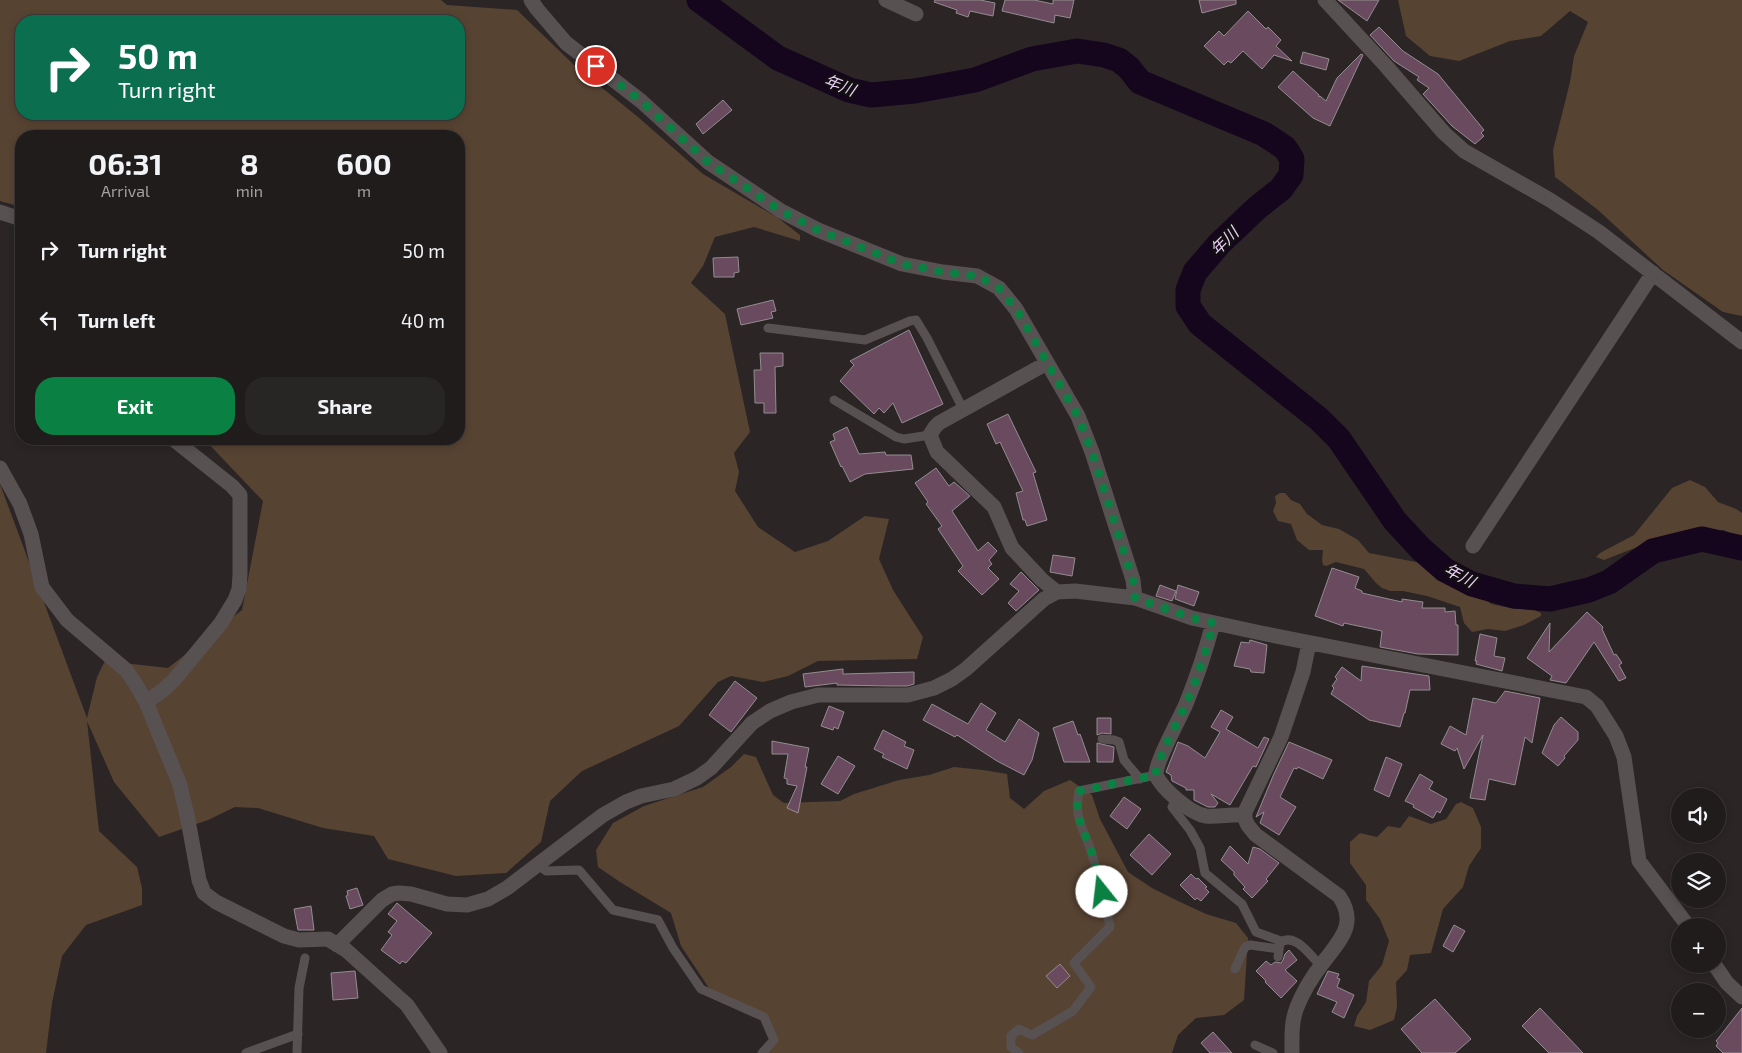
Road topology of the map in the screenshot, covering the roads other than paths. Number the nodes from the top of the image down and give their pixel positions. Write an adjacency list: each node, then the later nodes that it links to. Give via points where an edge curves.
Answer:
1 (531, 0): 10 (street, via 566,44 641,101 708,162 781,211 818,230 902,264 978,276 999,288 1016,309)
2 (886, 0): 4 (street)
3 (1325, 0): 7 (street, via 1444,133 1464,151 1591,226)
4 (916, 14)
5 (0, 212): 6 (street)
6 (15, 217)
7 (1653, 273): 9 (street); 16 (street)
8 (768, 328): 12 (lane, via 865,340 916,320)
9 (1742, 342)
10 (1047, 362): 12 (street); 18 (street, via 1078,416 1092,452 1133,580)
11 (834, 400): 13 (lane, via 896,437)
12 (963, 410): 13 (street, via 935,427)
13 (930, 435): 17 (street, via 937,452 994,507 1012,548)
14 (181, 445): 21 (street, via 240,495 239,589 232,609 221,623 174,680)
15 (0, 468): 21 (street, via 20,504 31,534 42,586 67,620 126,670)
16 (1473, 546)
17 (1057, 592): 18 (street); 27 (street, via 1044,599 952,680 908,695 818,695 770,711 752,723 711,768 697,778 626,802 603,815)
18 (1135, 598): 19 (street)
19 (1214, 623): 20 (street); 23 (street, via 1203,662)
20 (1308, 643): 26 (street, via 1303,672 1281,737); 28 (street, via 1586,697 1597,706 1616,736 1624,757 1639,861)
21 (146, 702): 29 (street, via 180,785 198,880 204,893 284,936 299,940 328,939)
22 (1102, 739): 24 (lane, via 1119,742 1124,760)
23 (1156, 775): 24 (lane); 25 (street)
24 (1140, 778): 42 (lane, via 1079,791 1077,804 1081,828 1089,846 1110,927 1074,963 1091,987 1074,1011 1032,1035 1018,1029 1011,1036 1011,1047)
25 (1176, 798): 26 (street, via 1205,816); 30 (lane, via 1172,807 1200,848 1205,873 1242,904 1256,932)
26 (1245, 815): 32 (street, via 1247,826 1256,835 1339,896 1344,904 1346,930)
27 (538, 864): 29 (street, via 507,888 466,905 447,904 411,894 392,894); 41 (lane, via 546,871 578,870 613,910 658,920 701,989 764,1017 774,1040)
28 (1682, 918)
29 (337, 944): 40 (street, via 407,1005)
30 (1279, 949): 32 (lane, via 1284,939 1292,940); 33 (lane, via 1250,945)
31 (305, 958): 36 (lane, via 299,988)
32 (1320, 965): 44 (street, via 1293,1020)
33 (1235, 968)
34 (1720, 973): 35 (street)
35 (1742, 997)
36 (298, 1034): 38 (lane); 39 (lane)
37 (1255, 1045): 43 (lane)
38 (246, 1053)
39 (297, 1053)
40 (440, 1053)
41 (762, 1053)
42 (1018, 1053)
43 (1273, 1053)
44 (1292, 1053)

